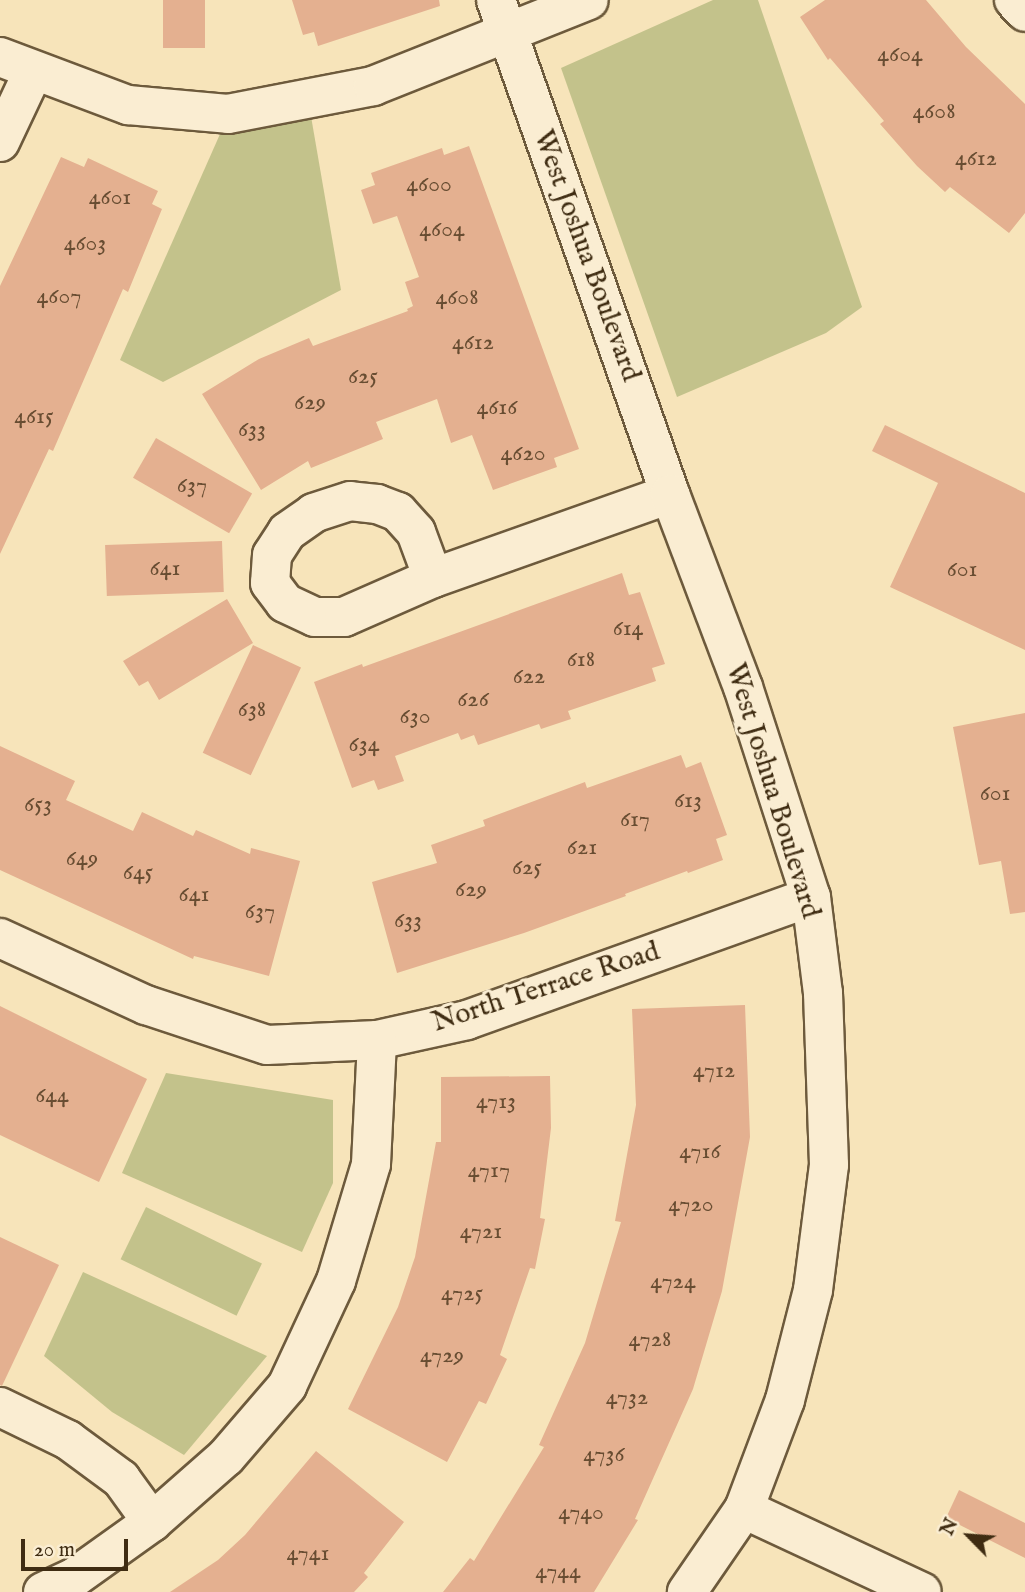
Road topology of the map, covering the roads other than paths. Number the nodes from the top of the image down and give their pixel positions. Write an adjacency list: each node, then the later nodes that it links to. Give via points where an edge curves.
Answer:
1 (589, 0): 4 (street)
2 (1014, 0): 3 (street)
3 (1025, 12)
4 (501, 16): 5 (street, via 373,86 228,114 128,105); 7 (street, West Joshua Boulevard)
5 (17, 65): 6 (street)
6 (0, 142)
7 (670, 494): 8 (street); 9 (street, West Joshua Boulevard, via 743,687)
8 (433, 578)
9 (811, 897): 11 (street, North Terrace Road, via 467,1020); 13 (street, West Joshua Boulevard, via 823,993 828,1165 813,1290 785,1400)
10 (0, 938): 11 (street, North Terrace Road, via 146,1005 267,1045)
11 (377, 1040): 14 (street, via 371,1164 336,1281 287,1386 226,1457)
12 (0, 1407): 14 (street, via 68,1440 121,1479)
13 (744, 1509): 16 (street, West Joshua Boulevard); 17 (street)
14 (152, 1522): 15 (street, via 75,1577)
15 (43, 1592)
16 (687, 1592)
17 (922, 1592)

